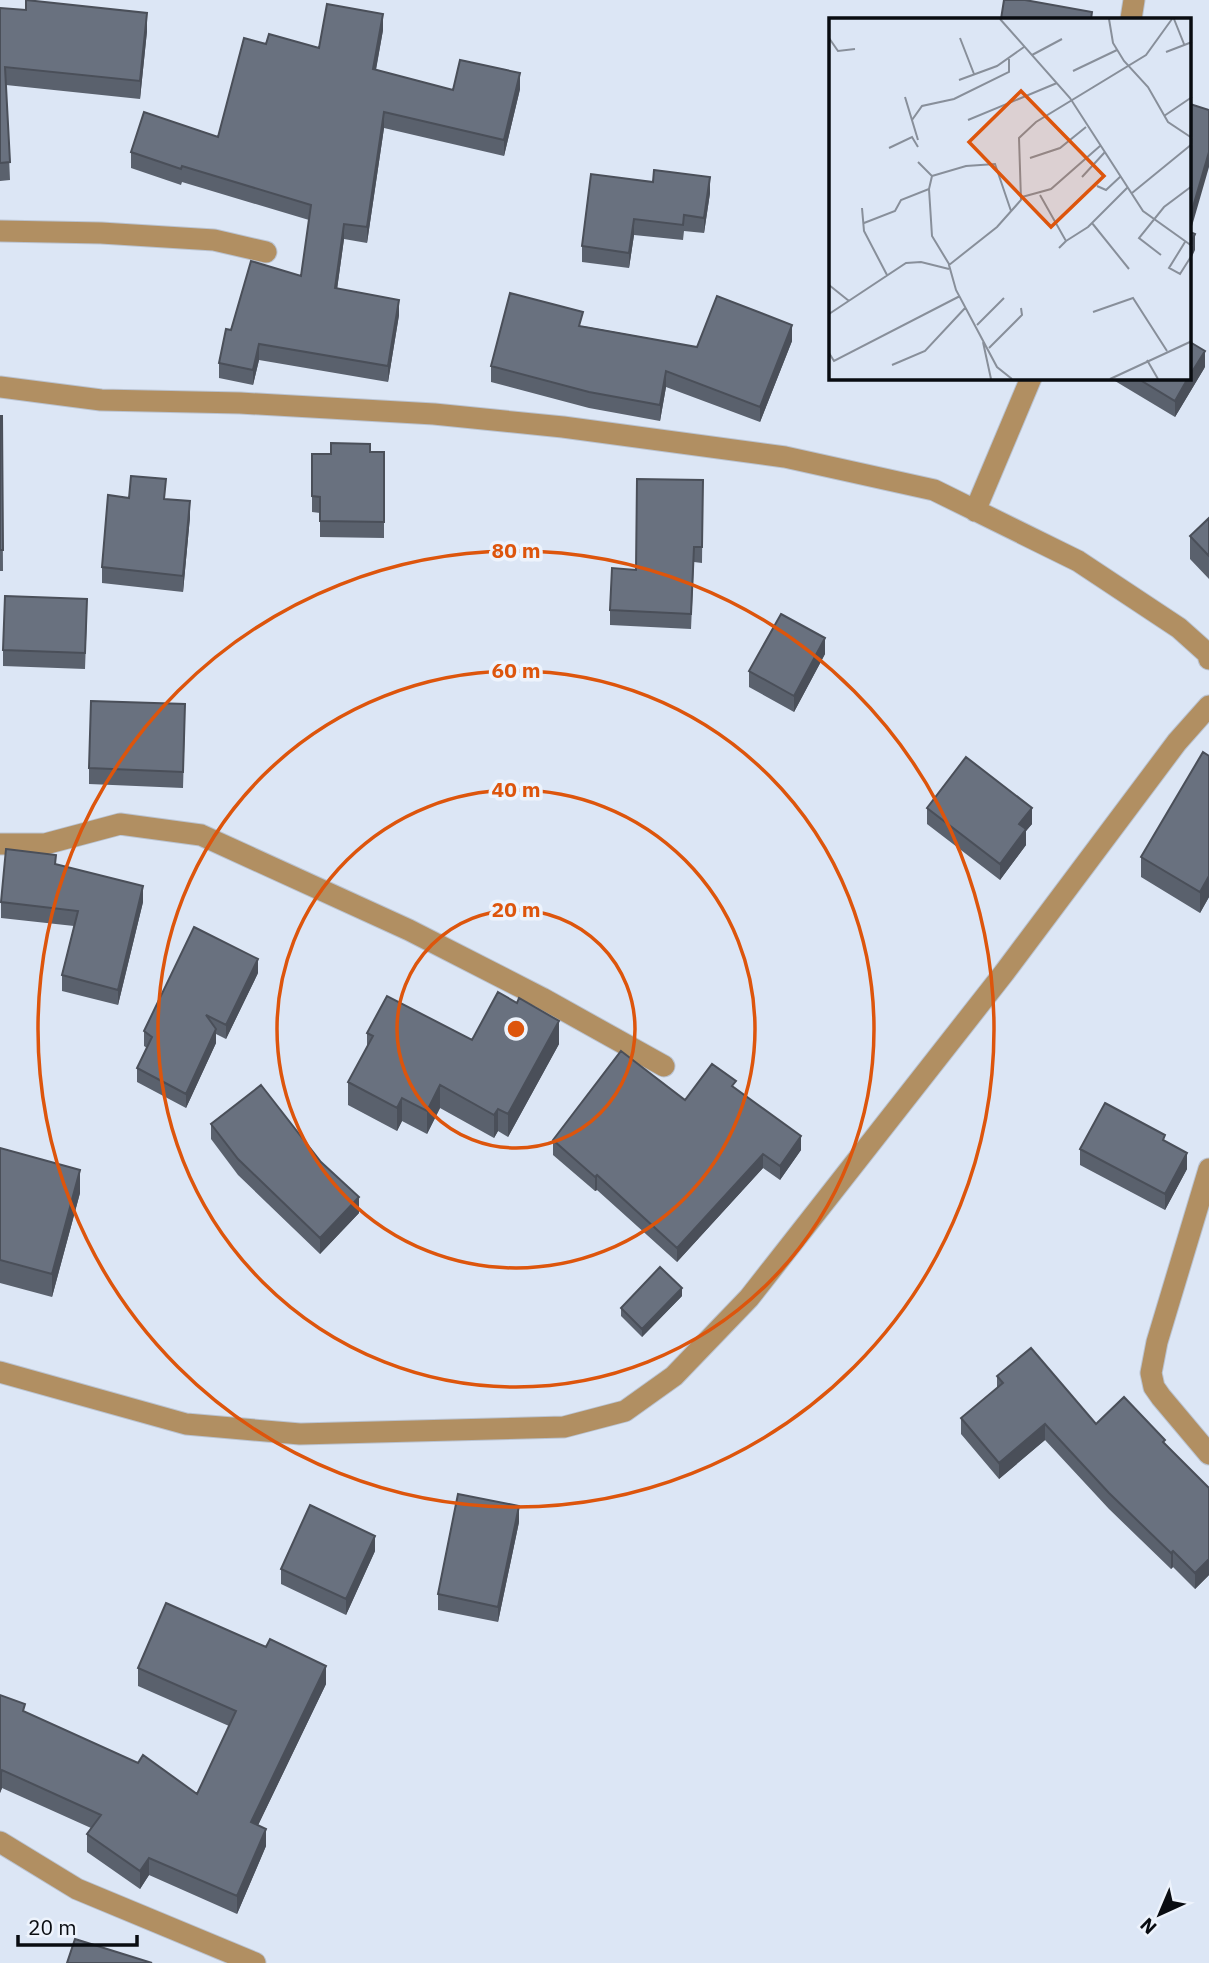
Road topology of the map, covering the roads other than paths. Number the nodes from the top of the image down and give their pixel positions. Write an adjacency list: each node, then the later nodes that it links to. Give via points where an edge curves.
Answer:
1 (1134, 0): 2 (street)
2 (1131, 18)
3 (0, 231): 4 (street, via 214,240)
4 (266, 252)
5 (1030, 380): 7 (street)
6 (0, 387): 7 (street, via 101,400 421,414 577,429 785,457 934,490)
7 (975, 511): 8 (street, via 1077,561 1179,628)
8 (1209, 659)
9 (1209, 706): 13 (street, via 749,1298 674,1376 625,1412 564,1427 300,1434 186,1424)
10 (0, 844): 11 (street, via 45,844 120,824 201,835 409,930)
11 (664, 1066)
12 (1209, 1169): 14 (street, via 1151,1373 1154,1387)
13 (0, 1372)
14 (1209, 1454)
15 (0, 1842): 16 (street, via 77,1889)
16 (254, 1963)

